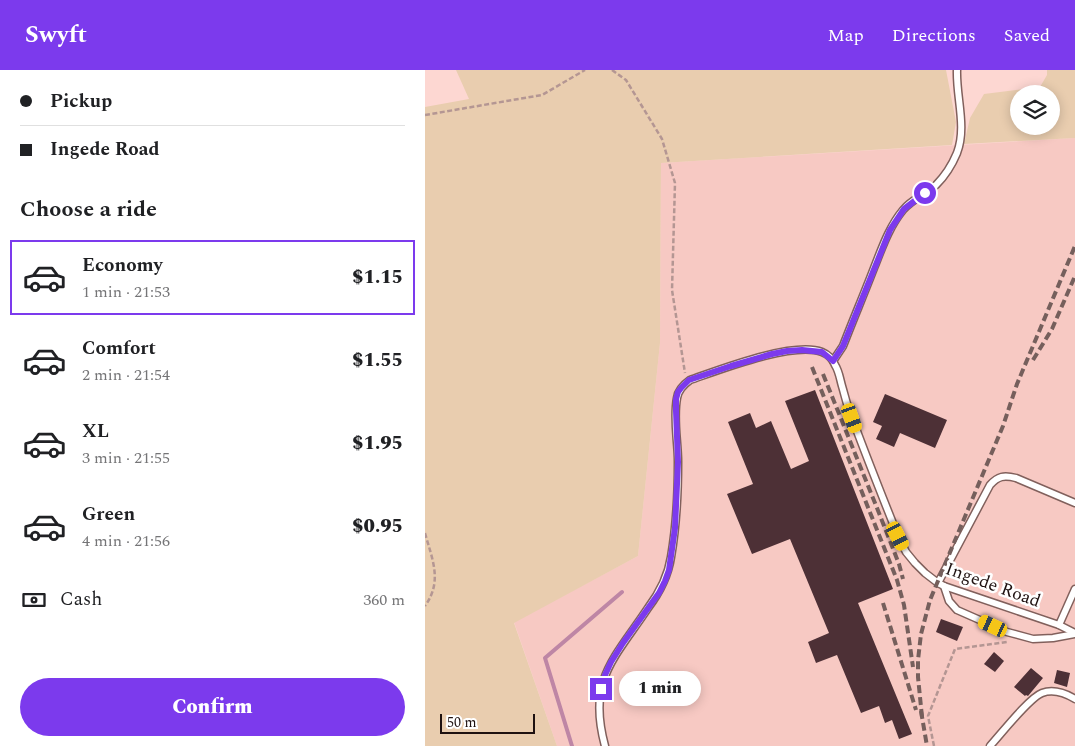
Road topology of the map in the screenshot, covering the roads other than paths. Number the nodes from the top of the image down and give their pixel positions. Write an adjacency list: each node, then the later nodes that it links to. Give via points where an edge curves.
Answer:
1 (957, 70): 2 (lane, via 961,120 958,151 945,175 904,209 890,230 843,346)
2 (833, 361): 4 (lane, Ingede Road, via 857,433 898,536 906,552 925,573); 10 (lane, via 822,352 787,351 689,380 678,392 675,528 669,570 659,593 623,643 605,675 599,702)
3 (1075, 503): 4 (lane, via 1016,478 998,477 990,485)
4 (941, 584): 7 (lane, Ingede Road); 8 (lane, via 957,610 1007,632 1033,639)
5 (1075, 589): 6 (lane)
6 (1073, 601): 7 (lane)
7 (1059, 625): 8 (lane, Ingede Road)
8 (1075, 634)
9 (1075, 699): 11 (lane, via 1066,694 1044,692)
10 (605, 746)
11 (990, 746)

